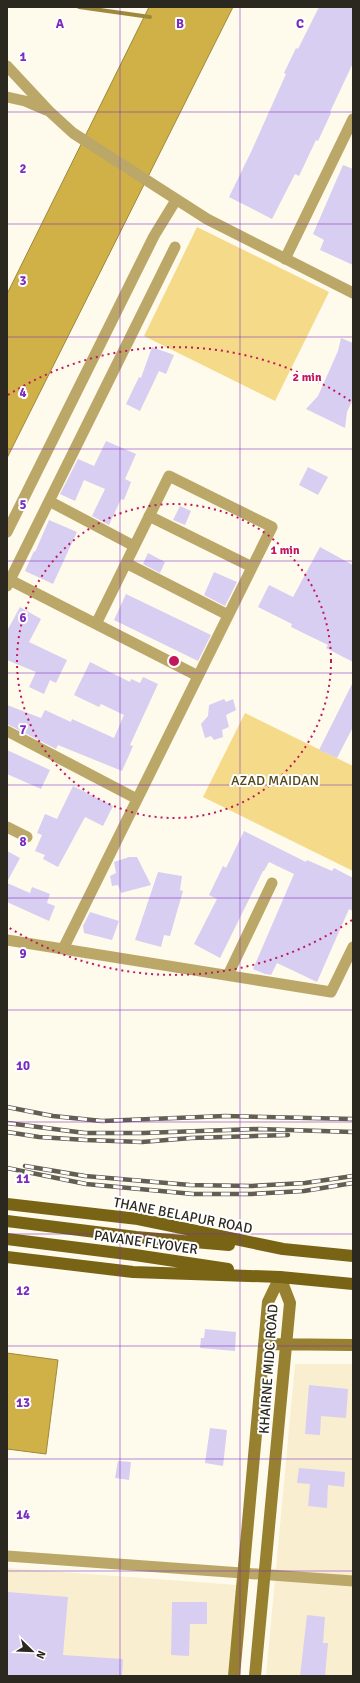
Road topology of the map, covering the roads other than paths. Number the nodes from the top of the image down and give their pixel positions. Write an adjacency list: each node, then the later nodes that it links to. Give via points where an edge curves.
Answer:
1 (7, 66): 3 (street)
2 (7, 97): 3 (street)
3 (49, 111): 5 (street, via 73,133)
4 (353, 119): 7 (street)
5 (172, 198): 7 (street); 11 (street)
6 (175, 247): 9 (street)
7 (285, 260): 8 (street)
8 (353, 293)
9 (49, 501): 12 (street); 15 (street)
10 (149, 516): 12 (street); 14 (street); 14 (street, via 169,476 272,527)
11 (7, 532)
12 (134, 546): 13 (street)
13 (126, 563): 16 (street); 17 (street)
14 (252, 568): 16 (street)
15 (8, 583): 17 (street)
16 (228, 614): 18 (street)
17 (96, 624): 18 (street)
18 (198, 676): 20 (street)
19 (7, 731): 20 (street)
20 (137, 799): 26 (street)
21 (7, 826): 22 (street)
22 (27, 837)
23 (272, 883): 27 (street)
24 (7, 940): 26 (street)
25 (353, 947): 27 (street, via 331,992)
26 (63, 949): 27 (street)
27 (228, 975)
28 (7, 1204): 31 (main road, THANE BELAPUR ROAD, via 138,1219)
29 (7, 1221): 31 (main road, PAVANE FLYOVER, via 136,1237)
30 (7, 1239): 34 (main road, PAVANE FLYOVER)
31 (283, 1249): 32 (main road, THANE BELAPUR ROAD)
32 (353, 1256)
33 (7, 1257): 34 (main road, via 133,1272)
34 (280, 1277): 35 (main road); 36 (main road, KHAIRNE MIDC ROAD, via 268,1302); 37 (main road, KHAIRNE MIDC ROAD, via 290,1303)
35 (353, 1284)
36 (264, 1344): 37 (main road); 40 (main road, KHAIRNE MIDC ROAD)
37 (286, 1345): 38 (main road); 41 (main road, KHAIRNE MIDC ROAD)
38 (353, 1345)
39 (7, 1556): 40 (street)
40 (243, 1572): 41 (street); 43 (main road, KHAIRNE MIDC ROAD)
41 (265, 1574): 42 (street); 44 (main road, KHAIRNE MIDC ROAD)
42 (353, 1581)
43 (234, 1676)
44 (255, 1676)

